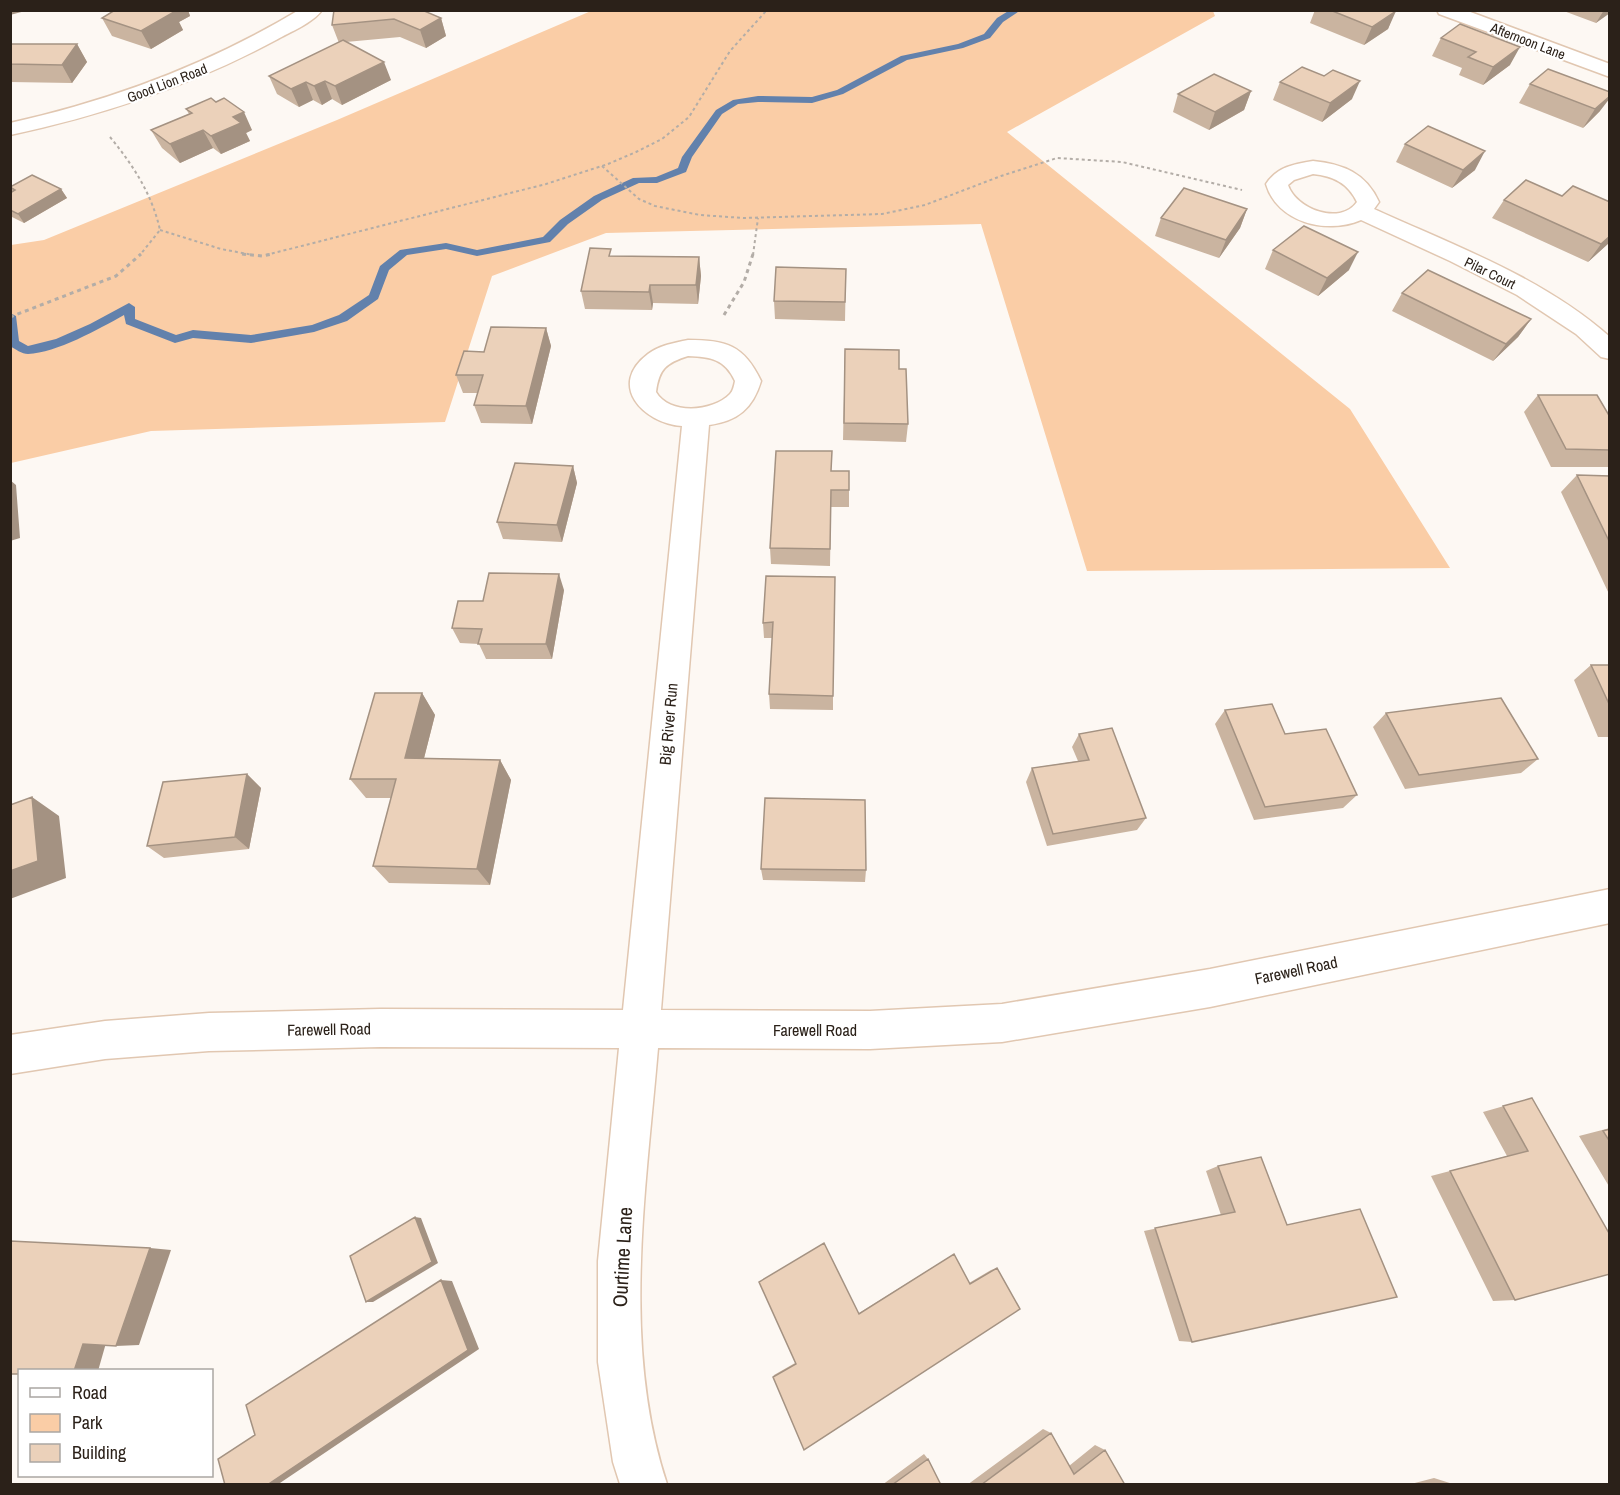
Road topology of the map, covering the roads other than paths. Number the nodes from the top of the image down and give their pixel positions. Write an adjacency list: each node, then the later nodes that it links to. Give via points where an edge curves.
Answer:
1 (313, 10): 4 (street, Good Lion Road, via 224,61 132,98)
2 (1446, 10): 3 (street, Afternoon Lane)
3 (1610, 71)
4 (10, 129)
5 (1361, 212): 5 (street, via 1343,219 1318,218 1289,206 1279,194 1277,184 1283,175 1297,169 1321,168 1353,180 1365,191 1368,202); 6 (street, Pilar Court, via 1508,280 1558,310)
6 (1610, 351)
7 (696, 419): 7 (street, via 723,413 742,398 748,381 741,364 731,356 708,348 688,348 663,356 649,367 642,383 655,408 670,416); 9 (street, Big River Run)
8 (1610, 906): 9 (street, Farewell Road, via 1210,988 1002,1023 870,1030)
9 (640, 1029): 10 (street, Farewell Road, via 209,1032 105,1040); 11 (street, Ourtime Lane, via 619,1272 620,1362)
10 (10, 1055)
11 (643, 1485)

